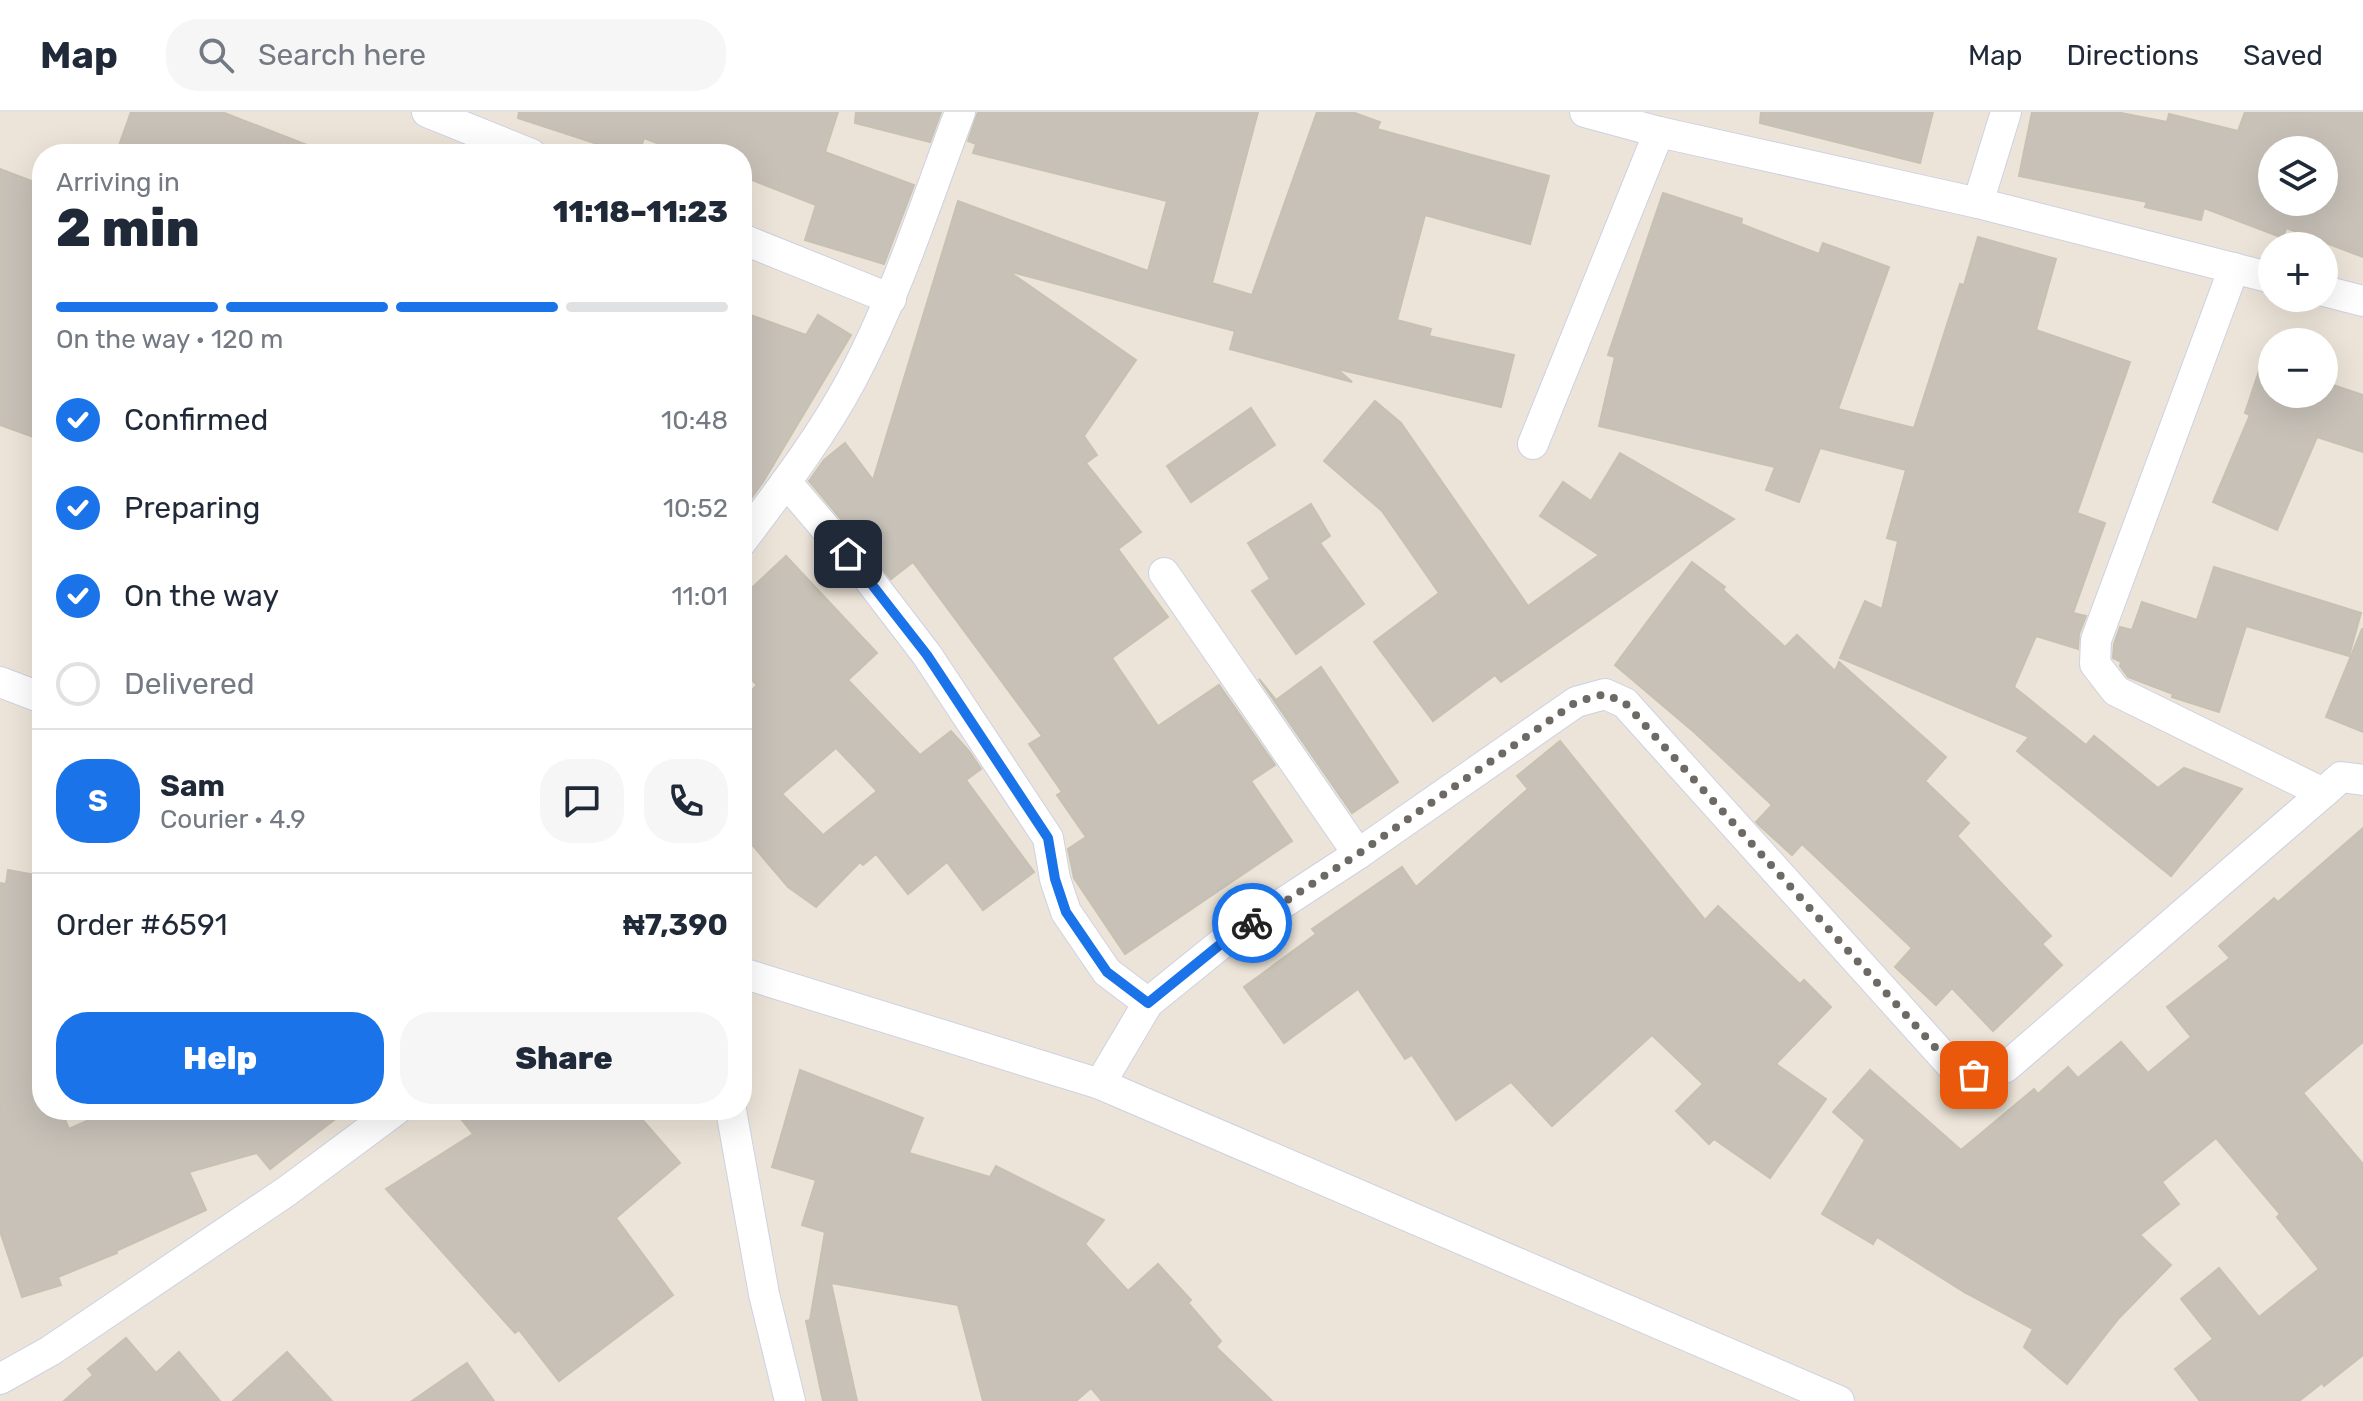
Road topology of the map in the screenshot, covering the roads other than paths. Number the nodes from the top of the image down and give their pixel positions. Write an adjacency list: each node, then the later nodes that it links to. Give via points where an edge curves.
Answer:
1 (427, 112): 6 (street)
2 (960, 112): 12 (street)
3 (1585, 112): 5 (street)
4 (2006, 112): 7 (street)
5 (1659, 132): 7 (street); 14 (street)
6 (506, 144)
7 (1978, 203): 9 (street)
8 (752, 243): 12 (street)
9 (2234, 268): 10 (street); 21 (street, via 2096,640 2095,664 2116,691)
10 (2258, 274)
11 (2338, 295): 13 (street)
12 (891, 299): 15 (street, via 851,379)
13 (2363, 301)
14 (1533, 444)
15 (786, 482): 16 (street); 24 (street, via 927,655 1048,838 1066,912 1107,972)
16 (752, 528)
17 (1164, 573): 22 (street)
18 (0, 682): 19 (street)
19 (32, 694)
20 (2363, 780): 21 (street, via 2341,777)
21 (2323, 793): 22 (street, via 2006,1067 1990,1074 1974,1075 1951,1065 1625,703 1605,694 1576,702)
22 (1358, 854): 24 (street, via 1222,943)
23 (752, 976): 25 (street)
24 (1148, 1003): 25 (street)
25 (1100, 1084): 30 (street)
26 (383, 1120): 28 (street, via 287,1191)
27 (733, 1120): 29 (street, via 764,1294)
28 (0, 1379)
29 (790, 1401)
30 (1839, 1401)

